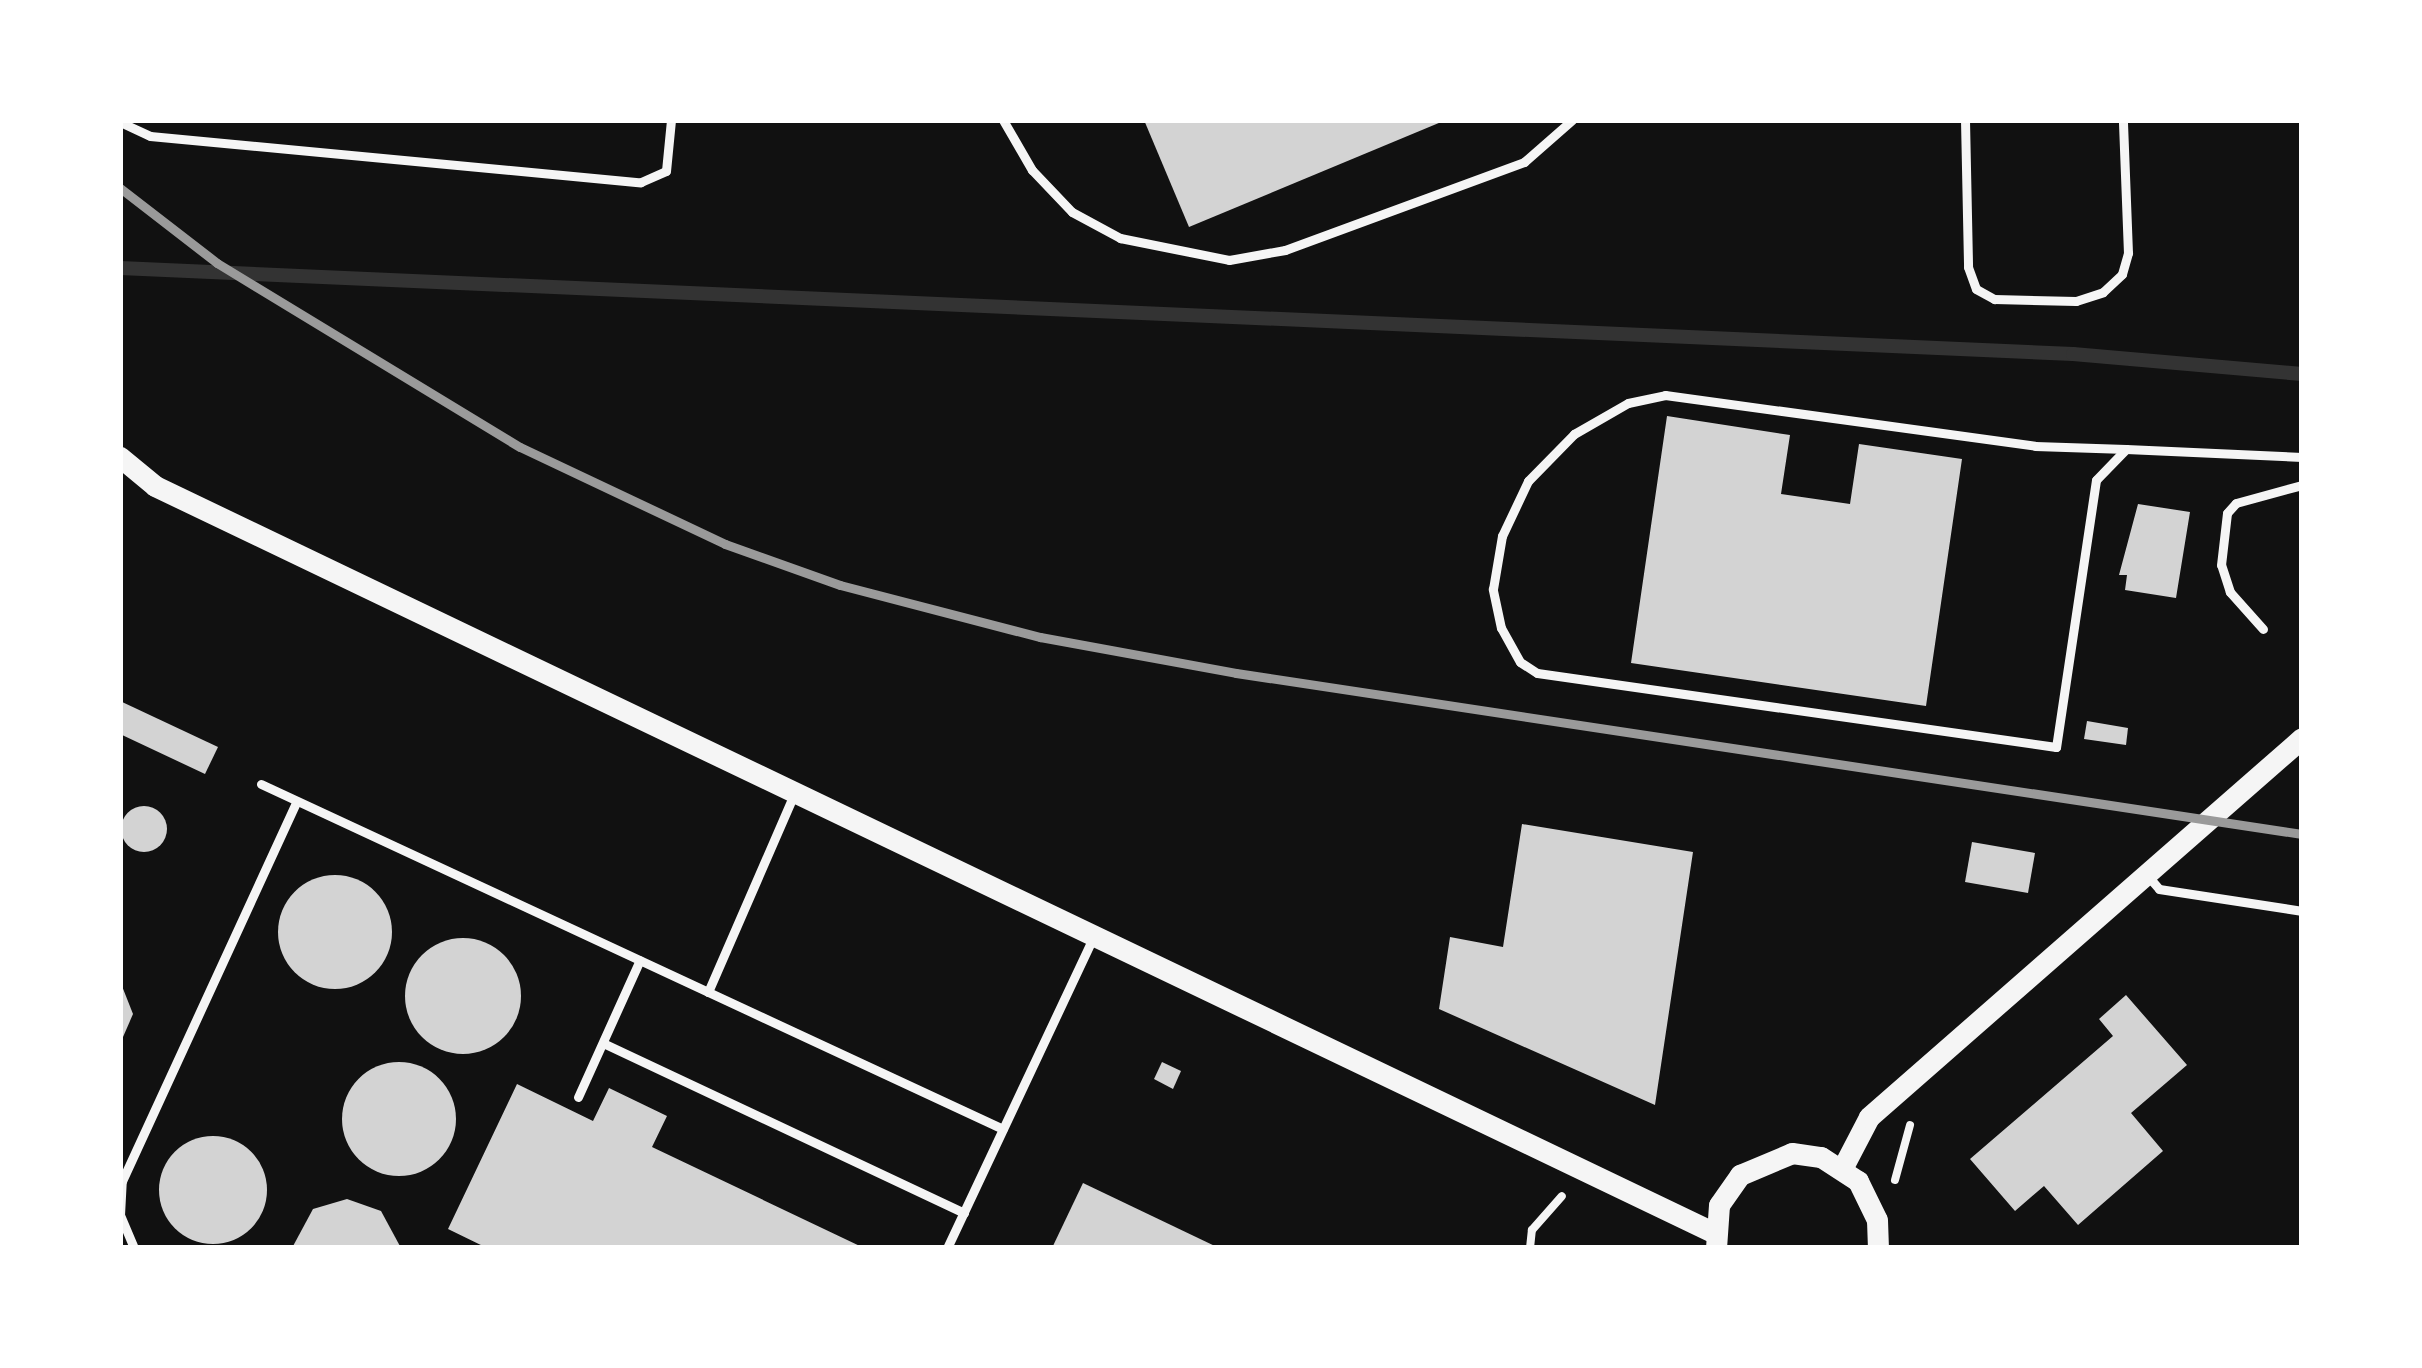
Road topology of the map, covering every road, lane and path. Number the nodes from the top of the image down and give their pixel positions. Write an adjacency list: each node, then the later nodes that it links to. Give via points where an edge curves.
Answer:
1 (671, 120): 6 (lane, via 666,171 641,182 150,136)
2 (1003, 120): 3 (lane, via 1032,170 1072,212 1120,238 1229,260 1286,250 1524,162)
3 (1572, 120)
4 (1965, 120): 5 (lane, via 1968,267 1976,289 1994,299 2076,301 2103,292 2122,274 2128,253)
5 (2123, 120)
6 (120, 122)
7 (2126, 449): 7 (lane, via 2035,446 1665,395 1628,403 1574,434 1528,481 1502,536 1493,589 1502,628 1520,662 1537,673 2056,747 2096,480); 9 (lane)
8 (120, 457): 14 (street, via 155,486)
9 (2302, 457)
10 (2302, 484): 11 (lane, via 2236,503 2227,513 2221,565 2230,592)
11 (2263, 629)
12 (2302, 737): 16 (street)
13 (261, 784): 15 (lane)
14 (795, 793): 18 (street); 20 (lane)
15 (297, 801): 19 (lane); 28 (lane, via 122,1181 120,1215)
16 (2146, 873): 17 (lane, via 2159,889); 25 (street, via 1869,1118)
17 (2302, 911)
18 (1094, 936): 23 (lane); 24 (street)
19 (640, 961): 20 (lane); 21 (lane)
20 (707, 992): 23 (lane)
21 (603, 1043): 22 (lane); 26 (lane)
22 (578, 1097)
23 (1004, 1130): 26 (lane)
24 (1576, 1167): 27 (street); 30 (path, via 1553,1215 1532,1230)
25 (1844, 1167): 27 (street, via 1792,1153 1764,1160 1729,1190); 31 (street, via 1873,1206)
26 (964, 1213): 29 (lane)
27 (1714, 1240)
28 (134, 1248)
29 (947, 1248)
30 (1530, 1248)
31 (1878, 1248)

